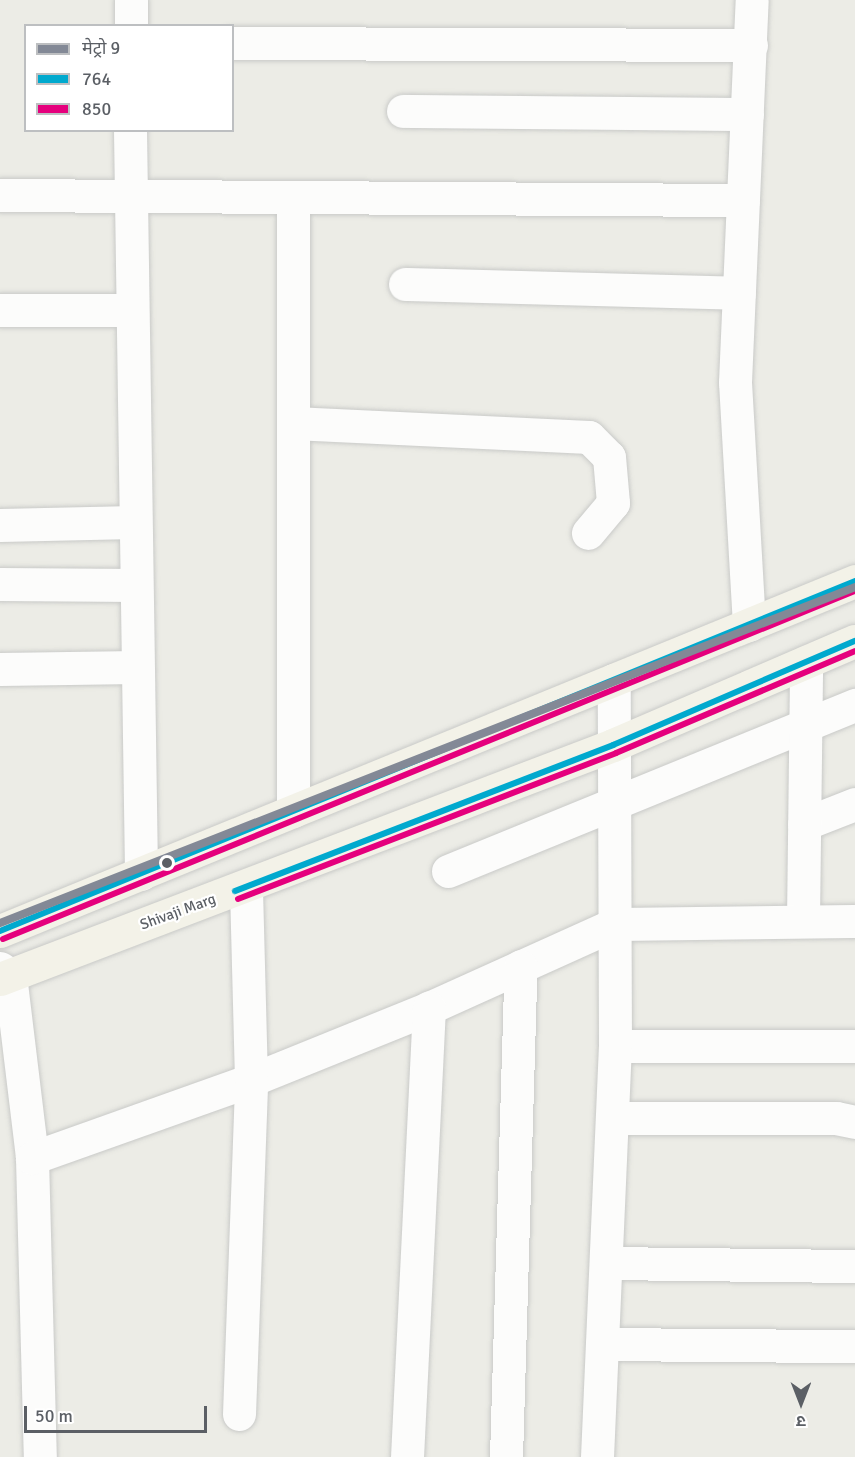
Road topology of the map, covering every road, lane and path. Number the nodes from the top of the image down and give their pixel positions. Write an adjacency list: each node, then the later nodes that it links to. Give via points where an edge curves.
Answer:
1 (131, 0): 3 (street)
2 (752, 0): 5 (street)
3 (130, 24)
4 (234, 43): 5 (street)
5 (751, 45): 7 (street)
6 (404, 111): 7 (street)
7 (747, 114): 12 (street)
8 (130, 132): 10 (street)
9 (0, 195): 10 (street)
10 (129, 195): 11 (street); 16 (street)
11 (293, 197): 12 (street); 17 (street)
12 (743, 200): 14 (street)
13 (405, 284): 14 (street)
14 (739, 293): 24 (street, via 735,402)
15 (0, 310): 16 (street)
16 (130, 310): 18 (street)
17 (293, 423): 20 (street, via 589,437 609,457 613,503); 35 (street)
18 (134, 522): 19 (street); 23 (street)
19 (0, 525)
20 (588, 533)
21 (855, 581): 24 (main road)
22 (0, 584): 23 (street)
23 (135, 585): 27 (street)
24 (749, 625): 29 (main road)
25 (855, 641): 26 (main road, Shivaji Marg)
26 (806, 662): 31 (street); 32 (main road, Shivaji Marg)
27 (137, 667): 28 (street); 38 (street)
28 (0, 669)
29 (614, 680): 32 (street); 35 (main road)
30 (855, 705): 31 (street)
31 (806, 724): 33 (street); 36 (street)
32 (613, 745): 33 (street); 39 (main road, Shivaji Marg)
33 (613, 803): 37 (street); 42 (street)
34 (855, 804): 36 (street)
35 (293, 811): 38 (main road)
36 (804, 824): 40 (street)
37 (448, 871)
38 (141, 874): 43 (main road)
39 (246, 887): 45 (main road, Shivaji Marg); 49 (street)
40 (803, 920): 41 (street); 42 (street)
41 (855, 921)
42 (615, 924): 44 (street); 47 (street)
43 (0, 931)
44 (521, 966): 46 (street); 60 (street)
45 (3, 974): 52 (street)
46 (429, 1008): 49 (street); 59 (street)
47 (615, 1046): 48 (street); 50 (street)
48 (855, 1046)
49 (250, 1080): 52 (street); 57 (street)
50 (612, 1118): 51 (street, via 836,1118); 53 (street)
51 (855, 1122)
52 (32, 1158): 58 (street)
53 (606, 1263): 54 (street); 55 (street)
54 (855, 1266)
55 (602, 1344): 56 (street); 61 (street)
56 (855, 1346)
57 (239, 1414)
58 (40, 1457)
59 (407, 1457)
60 (506, 1457)
61 (597, 1457)

